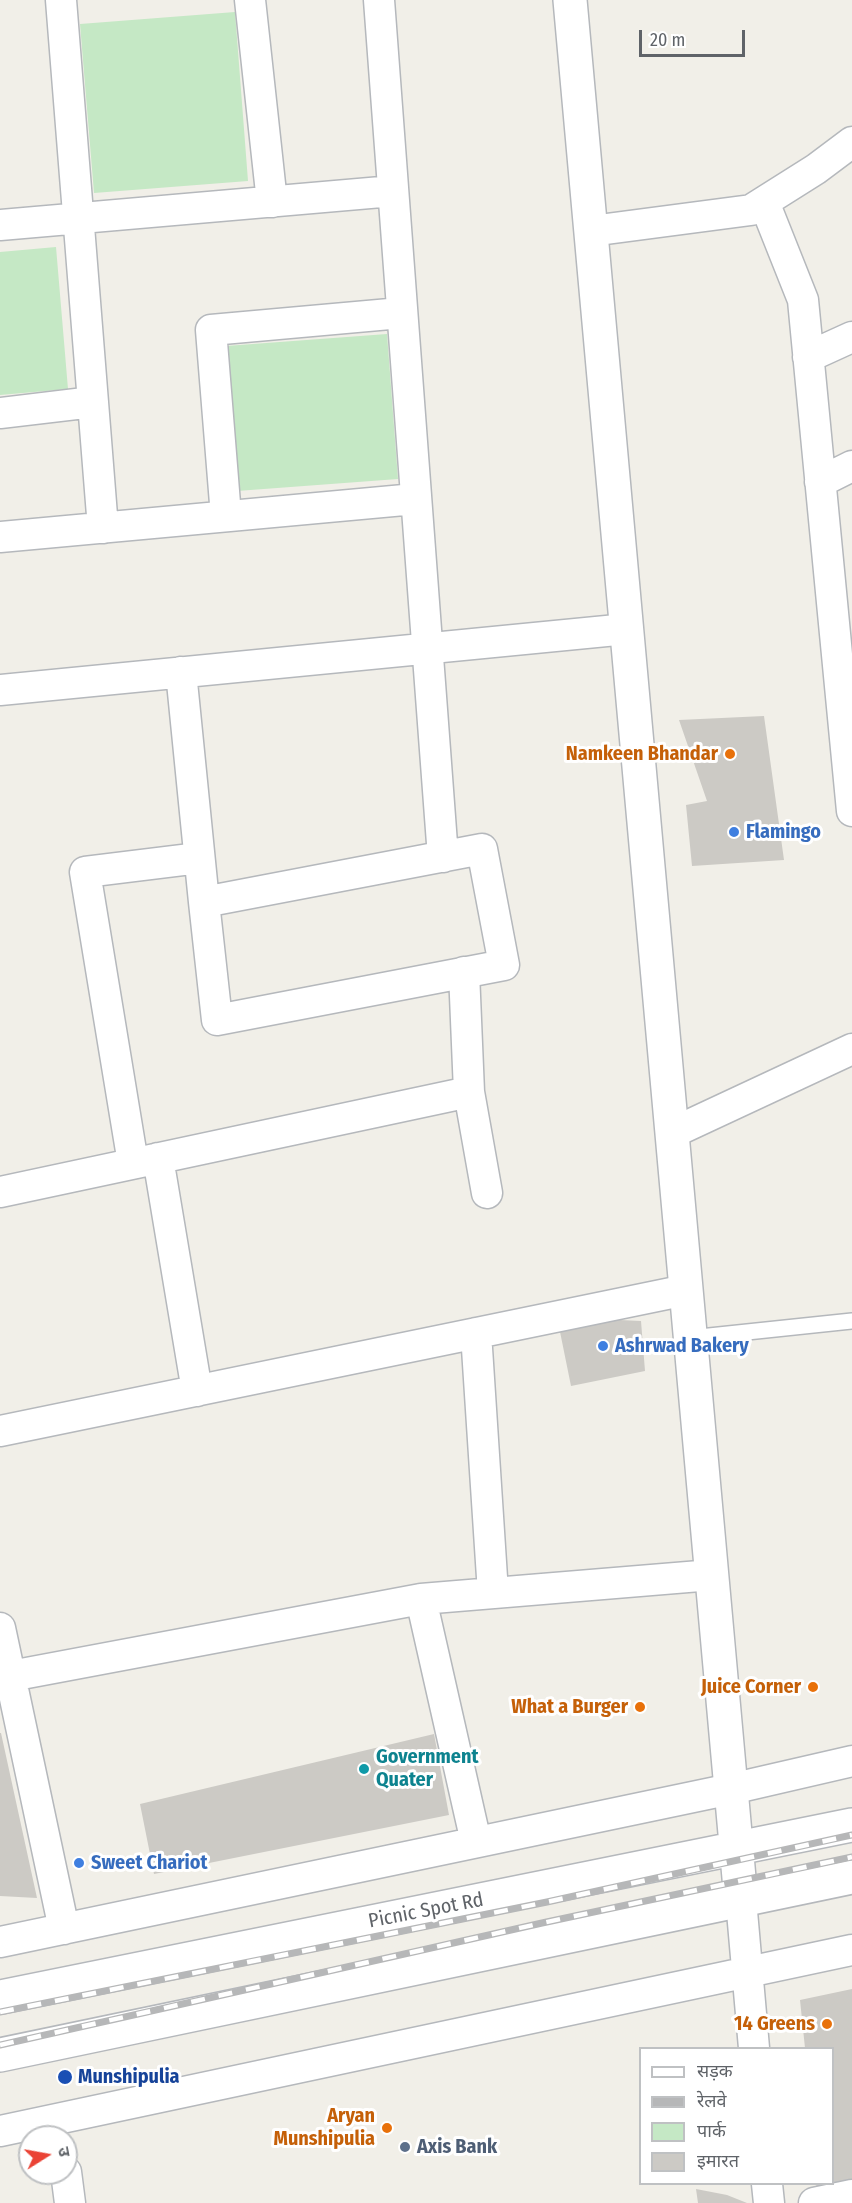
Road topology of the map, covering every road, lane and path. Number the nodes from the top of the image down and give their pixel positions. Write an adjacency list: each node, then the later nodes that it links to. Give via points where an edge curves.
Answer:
1 (61, 0): 9 (street)
2 (250, 0): 7 (street)
3 (379, 0): 6 (street)
4 (570, 0): 11 (street)
5 (852, 142): 8 (street)
6 (393, 191): 7 (street); 12 (street)
7 (272, 202): 9 (street)
8 (764, 202): 11 (street, via 752,210); 14 (street, via 803,300)
9 (78, 218): 10 (street); 15 (street)
10 (0, 225)
11 (591, 231): 24 (street)
12 (402, 313): 19 (street); 20 (street, via 211,330)
13 (852, 337): 14 (street)
14 (808, 357): 18 (street)
15 (93, 402): 16 (street); 21 (street)
16 (0, 412)
17 (852, 466): 18 (street)
18 (820, 482): 23 (street)
19 (415, 499): 20 (street); 25 (street)
20 (226, 516): 21 (street)
21 (102, 528): 22 (street)
22 (0, 537)
23 (842, 601): 28 (street)
24 (627, 629): 25 (street); 35 (street)
25 (426, 649): 26 (street); 29 (street)
26 (181, 672): 27 (street); 30 (street)
27 (0, 690)
28 (852, 811)
29 (443, 857): 31 (street); 32 (street, via 482,849 504,965)
30 (199, 858): 31 (street); 36 (street, via 85,872)
31 (204, 902): 32 (street, via 217,1020)
32 (464, 972): 34 (street)
33 (852, 1049): 35 (street)
34 (469, 1092): 36 (street); 38 (street)
35 (672, 1133): 39 (street)
36 (146, 1161): 37 (street); 43 (street)
37 (0, 1192)
38 (487, 1193)
39 (686, 1290): 41 (street); 42 (street)
40 (852, 1321): 42 (lane)
41 (476, 1333): 43 (street); 46 (street)
42 (690, 1338): 45 (street)
43 (197, 1391): 44 (street)
44 (0, 1431)
45 (712, 1575): 46 (street); 51 (street)
46 (493, 1593): 47 (street)
47 (421, 1599): 49 (street); 53 (street)
48 (0, 1628): 49 (street)
49 (5, 1676): 57 (street)
50 (852, 1761): 51 (street)
51 (731, 1789): 53 (street); 54 (street)
52 (852, 1825): 54 (street, Picnic Spot Rd)
53 (476, 1842): 57 (street)
54 (736, 1848): 56 (street); 61 (street, Picnic Spot Rd)
55 (852, 1877): 56 (street)
56 (741, 1900): 60 (street); 63 (street)
57 (64, 1929): 58 (street)
58 (0, 1942)
59 (852, 1950): 60 (street)
60 (747, 1972): 62 (street); 64 (street)
61 (0, 1997)
62 (754, 2047)
63 (0, 2055)
64 (73, 2125)
65 (18, 2130): 66 (street)
66 (0, 2131)
67 (68, 2185): 70 (street)
68 (767, 2185): 71 (street)
69 (852, 2196): 72 (street)
70 (70, 2203)
71 (769, 2203)
72 (814, 2203)

